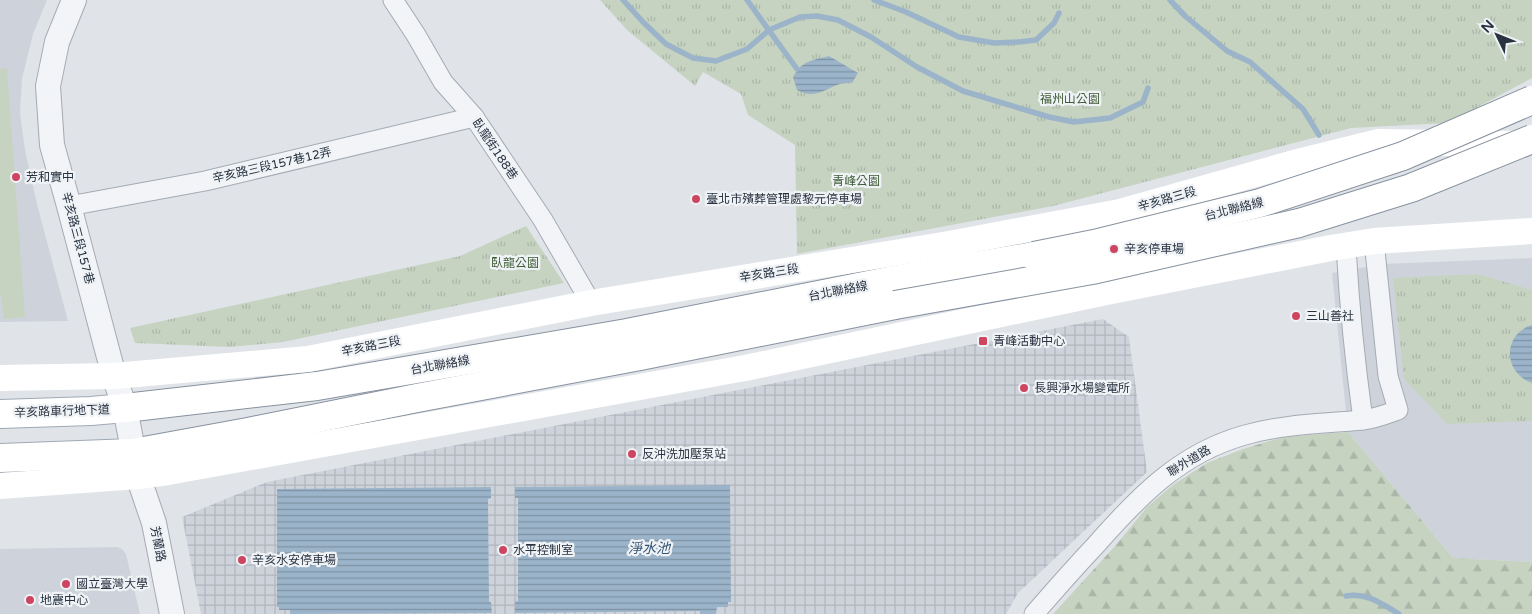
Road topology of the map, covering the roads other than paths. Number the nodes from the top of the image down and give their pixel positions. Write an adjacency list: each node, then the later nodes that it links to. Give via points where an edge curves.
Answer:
1 (74, 0): 7 (street, 辛亥路三段157巷, via 57,42 48,86 52,145)
2 (393, 0): 4 (street, 臥龍街188巷, via 443,82)
3 (1532, 100): 11 (main road, 台北聯絡線, bridge, via 1403,156 1260,203)
4 (474, 117): 7 (street, 辛亥路三段157巷12弄, via 215,179); 12 (street, 臥龍街188巷, via 543,220)
5 (1532, 139): 11 (main road, 台北聯絡線, bridge, via 1411,188 1299,223 1092,270)
6 (1532, 144): 12 (main road, 辛亥路三段, via 1378,142 1120,212 949,244)
7 (69, 206): 13 (street, 辛亥路三段157巷)
8 (1532, 231): 9 (main road)
9 (1374, 241): 10 (main road); 17 (street, 聯外道路, via 1388,376 1398,410)
10 (1346, 245): 17 (street); 19 (main road, via 746,368)
11 (894, 293): 15 (main road, 台北聯絡線, via 627,333 317,386); 19 (main road, 台北聯絡線, via 640,356 248,432)
12 (591, 303): 13 (main road, 辛亥路三段, via 308,359)
13 (114, 376): 14 (main road, 辛亥路三段); 15 (street, 辛亥路三段157巷)
14 (0, 378)
15 (125, 408): 16 (main road, 辛亥路車行地下道); 19 (street, 辛亥路三段157巷)
16 (0, 414)
17 (1363, 420): 22 (street, 聯外道路, via 1278,427 1244,435 1188,460 1154,483 1126,510)
18 (0, 458): 19 (main road, via 96,455)
19 (136, 465): 20 (main road); 21 (street, 芳蘭路, via 154,523)
20 (0, 486)
21 (172, 614)
22 (1034, 614)

